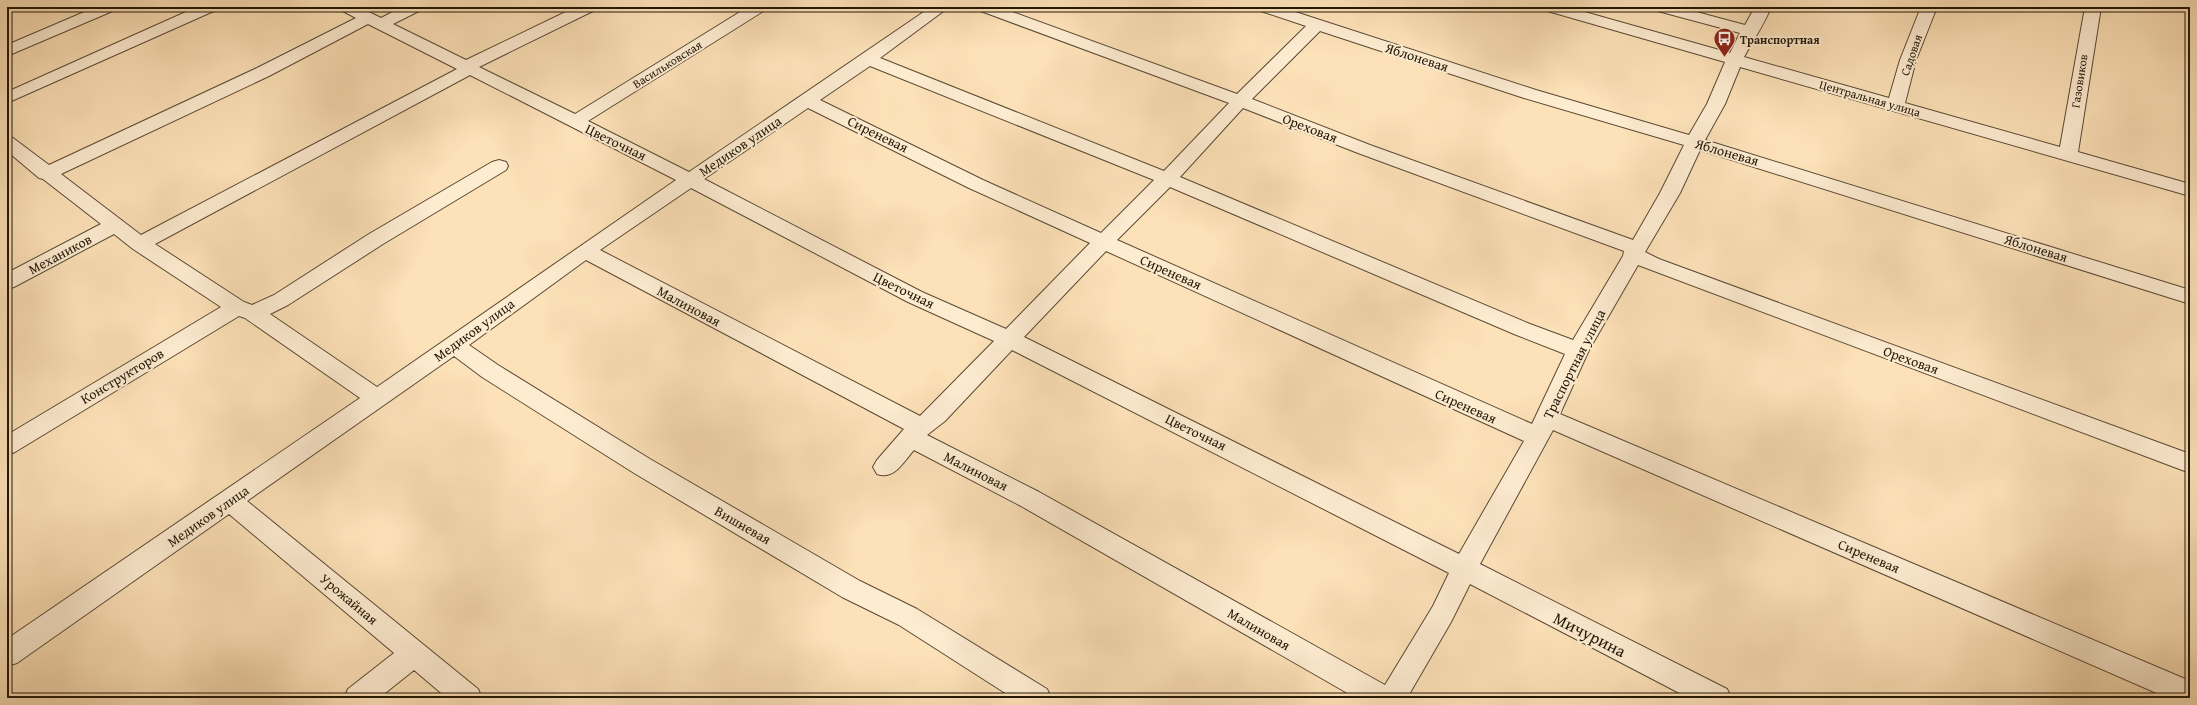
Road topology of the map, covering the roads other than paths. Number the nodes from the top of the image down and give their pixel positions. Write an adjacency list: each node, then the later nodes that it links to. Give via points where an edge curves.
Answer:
1 (109, 7): 18 (street)
2 (210, 7): 22 (street)
3 (347, 7): 15 (street, Цветочная)
4 (415, 7): 15 (street)
5 (589, 7): 21 (street)
6 (759, 7): 26 (street, Васильковская)
7 (941, 7): 19 (street, Медиков улица)
8 (984, 7): 24 (street, Ореховая)
9 (1264, 7): 16 (street, Яблоневая)
10 (1550, 7): 20 (street, Центральная улица)
11 (1660, 7): 17 (street)
12 (1763, 7): 17 (street, Траспортная улица, via 1757,22)
13 (1929, 7): 25 (street, Садовая, via 1908,60)
14 (2093, 7): 29 (street, Газовиков)
15 (374, 21): 21 (street, Цветочная); 31 (street)
16 (1317, 24): 24 (street); 27 (street, Яблоневая, via 1530,94)
17 (1749, 31): 20 (street, Траспортная улица)
18 (7, 51)
19 (868, 59): 23 (street, Медиков улица); 32 (street)
20 (1734, 60): 25 (street, Центральная улица); 27 (street, Траспортная улица, via 1716,104)
21 (467, 68): 26 (street, Цветочная); 37 (street)
22 (7, 98)
23 (807, 100): 33 (street, Медиков улица); 36 (street, Сиреневая, via 976,184)
24 (1240, 101): 32 (street); 39 (street, Ореховая)
25 (1896, 105): 29 (street, Центральная улица)
26 (574, 122): 33 (street, Цветочная)
27 (1694, 143): 39 (street, Траспортная улица, via 1670,193); 41 (street, Яблоневая)
28 (11, 151): 31 (street)
29 (2068, 155): 34 (street, Центральная улица)
30 (498, 166): 42 (street, Конструкторов, via 281,300)
31 (46, 174): 35 (street)
32 (1166, 179): 36 (street); 45 (street, via 1522,329)
33 (691, 180): 38 (street, Медиков улица); 43 (street, Цветочная, via 916,297)
34 (2190, 190)
35 (113, 226): 37 (street); 40 (street, Механиков)
36 (1104, 242): 43 (street); 47 (street, Сиреневая)
37 (140, 244): 42 (street)
38 (585, 251): 44 (street, Медиков улица); 48 (street, Малиновая)
39 (1634, 251): 45 (street, Траспортная улица); 50 (street, Ореховая, via 1652,264)
40 (7, 282)
41 (2190, 297)
42 (245, 310): 46 (street); 49 (street, Конструкторов)
43 (1009, 339): 48 (street, via 937,415); 53 (street, Цветочная)
44 (454, 345): 46 (street, Медиков улица); 59 (street, Вишневая, via 490,371 642,466 851,589 908,618)
45 (1578, 350): 47 (street, Траспортная улица)
46 (377, 398): 52 (street, Медиков улица)
47 (1543, 427): 53 (street, Траспортная улица); 56 (street, Сиреневая)
48 (915, 432): 51 (street); 60 (street, Малиновая)
49 (7, 446)
50 (2190, 464)
51 (885, 467)
52 (230, 500): 54 (street, Урожайная); 55 (street, Медиков улица)
53 (1464, 569): 61 (street, Траспортная улица, via 1442,614); 62 (street, Мичурина)
54 (415, 653): 57 (street); 58 (street, Урожайная)
55 (7, 654)
56 (2190, 694)
57 (358, 698)
58 (468, 698)
59 (1037, 698)
60 (1382, 698)
61 (1392, 698)
62 (1717, 698)

